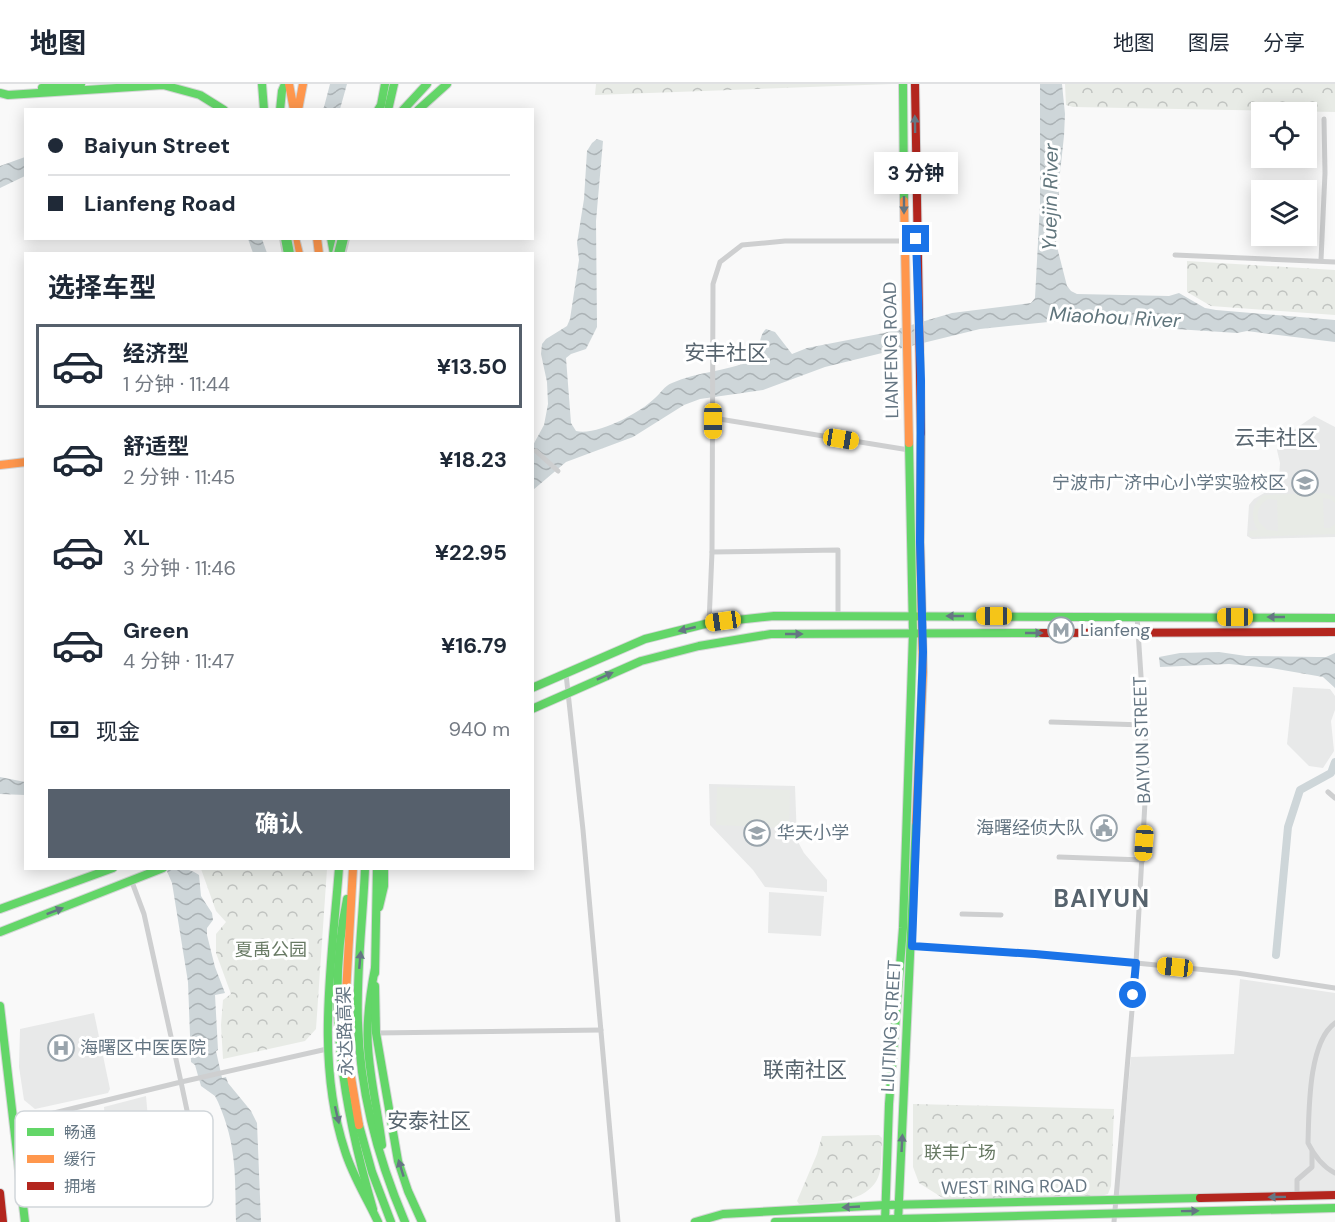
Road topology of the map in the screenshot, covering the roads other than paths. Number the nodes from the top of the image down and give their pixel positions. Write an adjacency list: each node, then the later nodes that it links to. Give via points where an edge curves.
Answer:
1 (81, 84): 11 (main road)
2 (262, 84): 13 (main road)
3 (287, 84): 14 (main road); 15 (main road)
4 (303, 84): 16 (main road)
5 (385, 84): 17 (main road)
6 (394, 84): 18 (main road)
7 (427, 84): 19 (main road)
8 (447, 84): 20 (main road)
9 (903, 84): 22 (main road, LIANFENG ROAD, one-way to 22)
10 (915, 84): 26 (main road, LIANFENG ROAD, one-way to 10)
11 (0, 92): 12 (main road, via 8,95 164,85 200,95)
12 (221, 108)
13 (264, 108)
14 (280, 108)
15 (295, 108)
16 (297, 108)
17 (379, 108)
18 (388, 108)
19 (405, 108)
20 (420, 108)
21 (1324, 119): 24 (street)
22 (905, 241): 26 (main road, LIANFENG ROAD); 27 (street, via 785,240 742,245 720,262 713,284)
23 (1175, 255): 24 (street)
24 (1321, 260): 25 (street)
25 (1335, 262)
26 (912, 290): 28 (main road, LIANFENG ROAD); 35 (main road, LIANFENG ROAD, via 921,381)
27 (713, 419): 28 (street); 33 (street)
28 (909, 450): 35 (main road, LIANFENG ROAD)
29 (536, 451): 32 (street)
30 (24, 462): 31 (main road)
31 (0, 465)
32 (558, 471)
33 (712, 552): 34 (street, via 838,550); 38 (street)
34 (838, 616): 35 (main road); 38 (main road, via 774,616)
35 (917, 616): 36 (main road, one-way to 35); 40 (main road, LIUTING STREET)
36 (1137, 616): 37 (main road, one-way to 36); 41 (street, BAIYUN STREET)
37 (1335, 618)
38 (709, 624): 42 (main road, one-way to 42, via 645,639)
39 (1335, 632): 41 (main road)
40 (918, 633): 41 (main road, one-way to 41); 44 (main road, one-way to 40, via 656,656 715,642 771,634); 66 (main road, LIUTING STREET)
41 (1138, 633): 47 (street, BAIYUN STREET)
42 (566, 674): 43 (main road); 44 (street)
43 (534, 687)
44 (568, 693): 45 (main road); 72 (street)
45 (534, 708)
46 (1051, 722): 47 (street)
47 (1144, 725): 51 (street, BAIYUN STREET, via 1147,766)
48 (1328, 792): 49 (street)
49 (1335, 798)
50 (1059, 857): 51 (street)
51 (1143, 860): 67 (street, BAIYUN STREET)
52 (107, 870): 60 (main road)
53 (160, 870): 59 (main road)
54 (339, 870): 74 (main road)
55 (365, 870): 82 (main road, 永达路高架, one-way to 55, via 358,1044)
56 (377, 870): 64 (main road)
57 (384, 870): 64 (main road)
58 (353, 872): 63 (main road, 永达路高架)
59 (132, 882): 65 (main road, one-way to 59); 75 (street, via 144,914)
60 (0, 909)
61 (962, 914): 62 (street)
62 (1001, 915)
63 (346, 923): 90 (main road, via 338,1040 345,1104); 97 (main road, 永达路高架, via 346,1043 369,1163)
64 (374, 928): 68 (main road)
65 (0, 932)
66 (907, 945): 67 (street); 86 (main road, LIUTING STREET, via 889,1104); 87 (main road, LIUTING STREET, one-way to 66)
67 (1136, 963): 69 (street); 91 (street, BAIYUN STREET)
68 (375, 968): 73 (main road); 82 (main road, via 368,1004 368,1048)
69 (1335, 988)
70 (0, 1006): 78 (main road)
71 (1335, 1023): 80 (street, via 1328,1028 1314,1064 1308,1143)
72 (601, 1030): 73 (street); 100 (street)
73 (376, 1033): 99 (main road, one-way to 73, via 398,1161)
74 (327, 1049): 75 (street); 90 (main road, one-way to 90, via 334,1104 348,1161)
75 (181, 1082): 76 (street); 77 (street)
76 (62, 1111)
77 (187, 1111)
78 (13, 1123): 79 (main road)
79 (15, 1140)
80 (1312, 1152): 81 (street); 84 (street, via 1312,1167 1297,1180)
81 (1335, 1173)
82 (385, 1175): 98 (main road, 永达路高架)
83 (0, 1193): 94 (main road)
84 (1297, 1196): 85 (main road, WEST RING ROAD); 91 (main road, WEST RING ROAD, one-way to 91)
85 (1335, 1196)
86 (886, 1205): 87 (main road, WEST RING ROAD); 93 (main road, LIUTING STREET); 101 (main road, WEST RING ROAD, one-way to 101, via 723,1214)
87 (899, 1206): 91 (main road, WEST RING ROAD); 92 (main road, LIUTING STREET)
88 (23, 1207): 95 (main road)
89 (1335, 1208): 91 (main road, WEST RING ROAD, one-way to 89)
90 (373, 1209): 96 (main road)
91 (1114, 1212): 92 (main road, WEST RING ROAD)
92 (898, 1220): 93 (main road, WEST RING ROAD)
93 (885, 1221): 103 (main road, WEST RING ROAD)
94 (3, 1222)
95 (25, 1222)
96 (378, 1222)
97 (391, 1222)
98 (405, 1222)
99 (422, 1222)
100 (618, 1222)
101 (695, 1222)
102 (775, 1222): 103 (main road, WEST RING ROAD)
103 (787, 1222)

